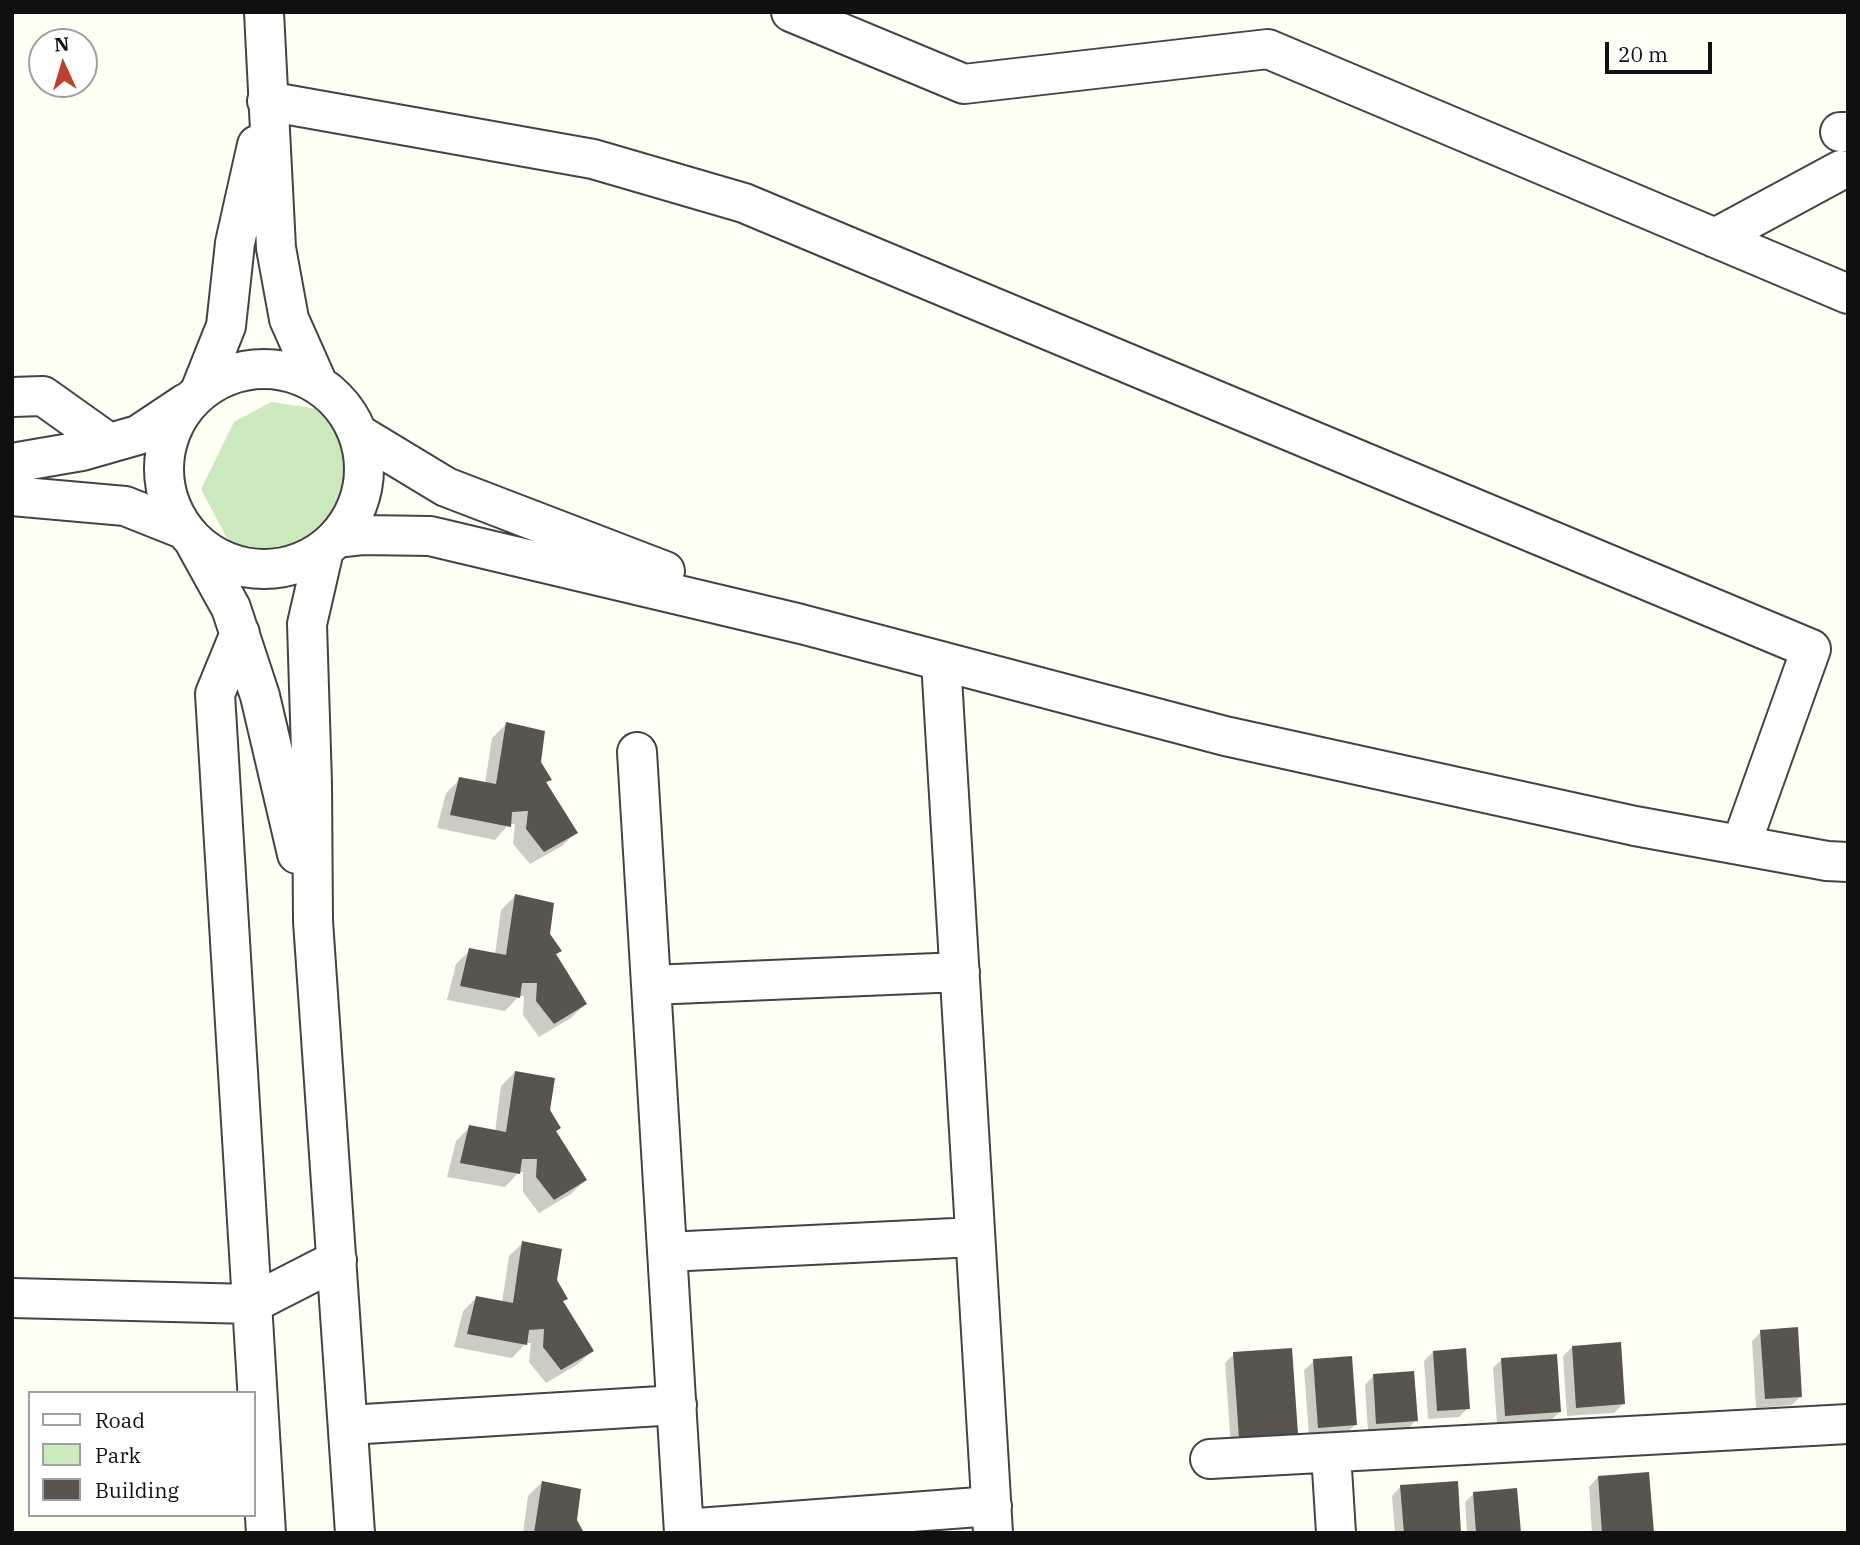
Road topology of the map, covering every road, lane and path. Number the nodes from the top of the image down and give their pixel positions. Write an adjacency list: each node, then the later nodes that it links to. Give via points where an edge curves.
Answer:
1 (264, 12): 3 (street)
2 (791, 12): 5 (street, via 964,84 1268,49)
3 (267, 101): 7 (street, via 276,248 289,319); 8 (street, via 235,243 226,326); 20 (street, via 593,159 744,203 1811,649)
4 (1841, 170): 5 (street)
5 (1715, 238): 6 (street)
6 (1848, 293)
7 (317, 383): 8 (street, via 286,370 256,368 234,373); 10 (street, via 335,397)
8 (196, 395): 11 (street, via 138,435); 14 (street, via 173,427 163,469 173,513)
9 (12, 397): 11 (street, via 43,396)
10 (360, 435): 15 (street, via 366,467 363,493 351,522); 16 (street, via 446,487)
11 (108, 443): 12 (street)
12 (12, 463)
13 (12, 496): 14 (street, via 125,506)
14 (189, 536): 15 (street, via 217,558 242,567 272,569 299,564); 17 (street, via 231,608)
15 (331, 544): 16 (street, via 364,536 429,536); 22 (street, via 307,624)
16 (801, 624): 18 (street)
17 (240, 633): 22 (street, via 260,696); 29 (street, via 215,694)
18 (941, 661): 20 (street, via 1225,736); 23 (street)
19 (637, 752): 24 (street)
20 (1741, 845): 21 (street)
21 (1848, 862)
22 (313, 921): 27 (street)
23 (960, 972): 24 (street); 25 (street)
24 (651, 985): 26 (street)
25 (975, 1237): 26 (street); 35 (street)
26 (667, 1252): 30 (street)
27 (337, 1260): 29 (street); 32 (street)
28 (12, 1298): 29 (street)
29 (251, 1304): 37 (street)
30 (677, 1405): 32 (street); 36 (street)
31 (1848, 1424): 33 (street)
32 (348, 1425): 38 (street)
33 (1331, 1453): 34 (street); 39 (street)
34 (1210, 1459)
35 (992, 1520): 36 (street)
36 (684, 1531)
37 (266, 1533)
38 (355, 1533)
39 (1336, 1533)

